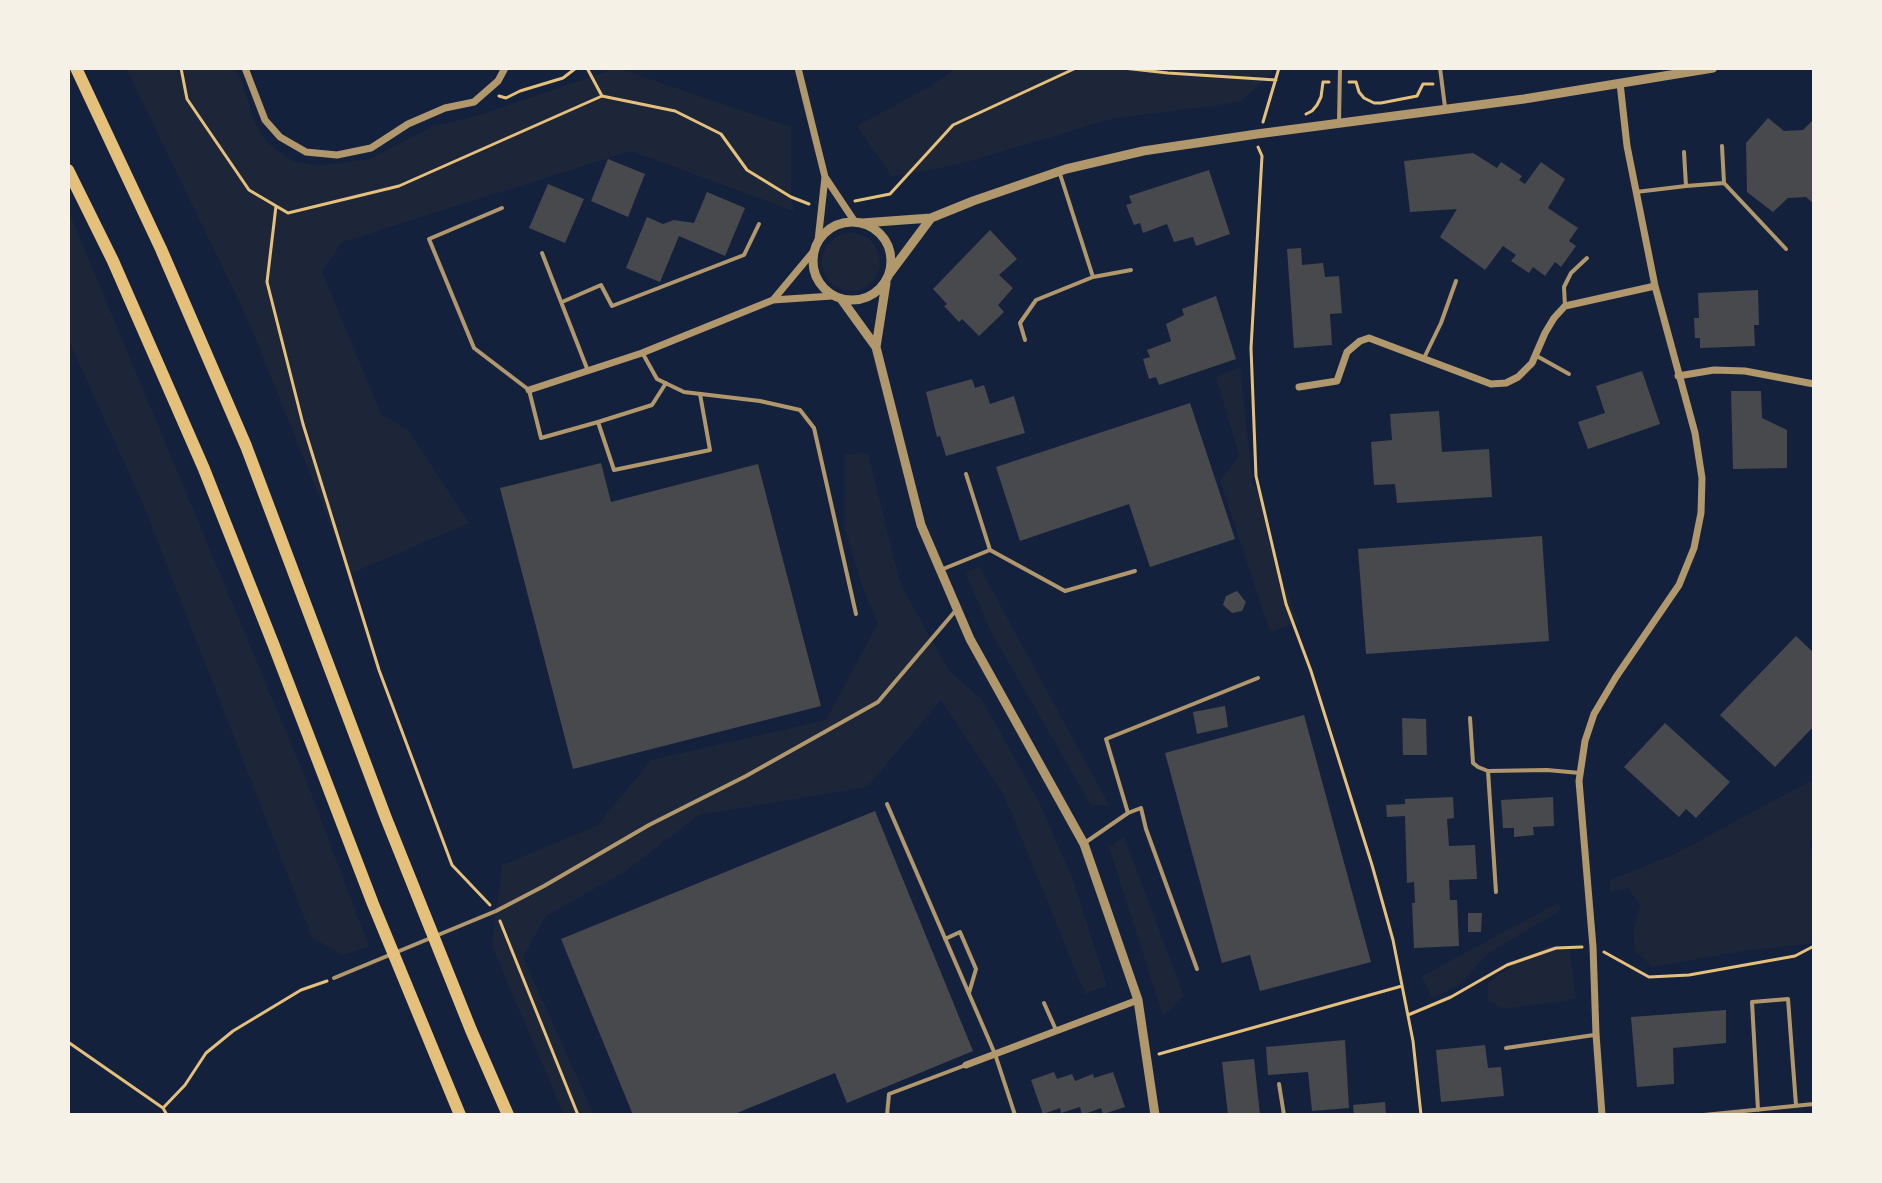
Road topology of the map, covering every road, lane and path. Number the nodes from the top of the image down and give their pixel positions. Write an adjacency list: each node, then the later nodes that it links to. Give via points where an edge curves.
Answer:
1 (76, 68): 107 (highway, via 246,446 386,818)
2 (181, 68): 34 (path, via 187,99 240,177 249,190)
3 (245, 68): 18 (street, via 265,120 280,137 306,152 337,155 371,148 408,124 474,102)
4 (505, 68): 18 (street)
5 (576, 68): 18 (path, via 563,78 506,98)
6 (587, 68): 19 (path)
7 (798, 68): 29 (street)
8 (1076, 68): 33 (path, via 953,125 890,194)
9 (1123, 68): 14 (path)
10 (1279, 68): 14 (path)
11 (1340, 68): 15 (lane)
12 (1440, 68): 16 (lane)
13 (1713, 68): 17 (street)
14 (1276, 80): 22 (path, via 1263,122)
15 (1340, 82): 16 (path, via 1356,82 1364,98 1374,103 1417,96 1423,84); 21 (path, via 1323,82 1317,105); 23 (lane)
16 (1442, 83): 20 (lane)
17 (1620, 83): 20 (street); 32 (street)
18 (485, 92)
19 (602, 96): 34 (path, via 399,186 288,213); 36 (path, via 675,111 721,134 747,170)
20 (1445, 110): 23 (street)
21 (1301, 116)
22 (1275, 120)
23 (1339, 124): 28 (street, via 1143,151)
24 (1257, 144): 88 (path, via 1262,156 1251,348 1256,476 1286,604 1372,865)
25 (1722, 146): 30 (lane)
26 (1684, 152): 31 (lane)
27 (68, 170): 106 (highway, via 204,469)
28 (1059, 172): 37 (street); 46 (lane)
29 (825, 177): 33 (street); 36 (street)
30 (1724, 183): 31 (lane); 41 (lane)
31 (1686, 186): 32 (lane)
32 (1636, 192): 49 (street)
33 (843, 204): 38 (street)
34 (276, 206): 82 (path, via 267,282 303,424 374,655 452,865)
35 (502, 208): 65 (lane, via 429,239 474,348)
36 (821, 208): 40 (street)
37 (931, 218): 38 (street); 47 (street)
38 (858, 223): 40 (street, via 834,226); 47 (street, via 883,238 891,262)
39 (759, 224): 52 (lane, via 744,255 612,306 601,285)
40 (818, 241): 42 (street)
41 (1786, 249)
42 (813, 252): 50 (street, via 815,277); 51 (street)
43 (542, 253): 52 (lane)
44 (1587, 258): 53 (lane, via 1564,287)
45 (1131, 270): 46 (lane)
46 (1093, 277): 54 (lane, via 1036,300 1020,323)
47 (888, 278): 50 (street, via 867,298); 55 (street)
48 (1456, 281): 58 (lane)
49 (1655, 286): 53 (street); 61 (street)
50 (837, 298): 51 (street); 55 (street)
51 (773, 300): 56 (street)
52 (562, 302): 59 (lane)
53 (1565, 306): 57 (street)
54 (1025, 340)
55 (876, 347): 70 (street, via 921,525)
56 (642, 353): 59 (street); 62 (lane, via 657,379)
57 (1535, 355): 58 (street, via 1518,377 1491,384); 60 (lane)
58 (1424, 358): 64 (street, via 1369,338 1347,352 1337,381)
59 (588, 371): 65 (street)
60 (1569, 374)
61 (1678, 376): 63 (street, via 1745,371); 77 (street, via 1702,478 1694,548 1679,585 1594,714)
62 (666, 383): 66 (lane); 67 (lane, via 652,405)
63 (1814, 384)
64 (1299, 387)
65 (529, 390): 67 (lane, via 541,438)
66 (700, 394): 67 (lane, via 710,450 614,470); 73 (lane, via 800,410 814,428)
67 (598, 422)
68 (966, 474): 69 (lane)
69 (990, 550): 70 (lane); 71 (lane, via 1065,591)
70 (940, 570): 72 (street)
71 (1135, 571)
72 (957, 609): 80 (street); 82 (lane, via 878,702)
73 (856, 614)
74 (1258, 678): 79 (lane, via 1106,739)
75 (1470, 718): 76 (lane, via 1473,763)
76 (1488, 771): 77 (lane); 81 (lane)
77 (1580, 773): 85 (street)
78 (887, 804): 83 (lane)
79 (1128, 813): 80 (lane); 86 (lane, via 1141,808)
80 (1084, 844): 90 (street)
81 (1496, 892)
82 (496, 911): 87 (lane); 108 (path)
83 (945, 939): 89 (lane); 89 (lane, via 960,932 976,969)
84 (1814, 946): 85 (path, via 1795,956 1649,977)
85 (1593, 947): 92 (path, via 1556,948 1507,965); 94 (street)
86 (1197, 969)
87 (334, 978): 103 (path, via 301,990 233,1031 206,1053)
88 (1402, 986): 92 (path); 98 (path)
89 (968, 993): 97 (lane)
90 (1138, 1000): 93 (street); 98 (street)
91 (1044, 1003): 93 (lane)
92 (1407, 1015): 113 (path)
93 (1056, 1031): 97 (street)
94 (1596, 1034): 96 (lane); 114 (street)
95 (68, 1042): 103 (path)
96 (1506, 1048)
97 (995, 1054): 99 (street); 110 (lane)
98 (1148, 1057): 111 (street)
99 (966, 1065): 109 (lane, via 889,1094)
100 (1279, 1084): 112 (lane)
101 (1814, 1104): 102 (lane)
102 (1796, 1105): 104 (lane); 104 (lane, via 1788,999 1752,1002)
103 (163, 1108): 105 (path)
104 (1758, 1110): 115 (lane)
105 (167, 1115)
106 (460, 1115)
107 (508, 1115)
108 (578, 1115)
109 (887, 1115)
110 (1015, 1115)
111 (1155, 1115)
112 (1284, 1115)
113 (1421, 1115)
114 (1602, 1115)
115 (1704, 1115)

